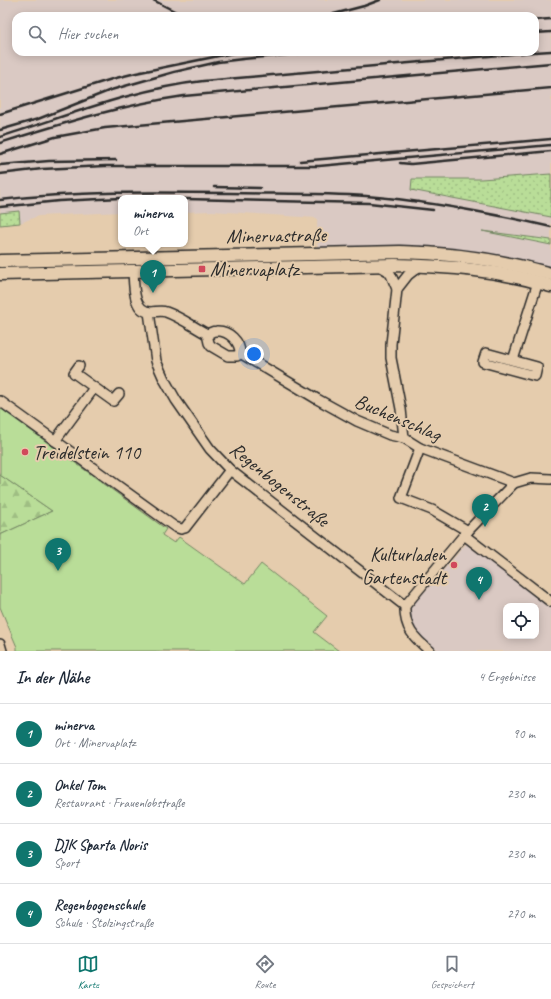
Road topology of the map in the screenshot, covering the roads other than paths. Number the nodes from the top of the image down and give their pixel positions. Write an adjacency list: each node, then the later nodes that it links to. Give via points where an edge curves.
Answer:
1 (0, 261): 6 (main road, Minervastraße, via 400,252 480,258)
2 (378, 265): 3 (main road, Minervastraße); 4 (main road, Minervastraße); 9 (street, via 391,275)
3 (421, 265): 7 (main road, Minervastraße, via 484,270); 9 (street, via 408,275)
4 (133, 270): 5 (main road, Minervastraße); 10 (street, via 137,302)
5 (0, 274)
6 (551, 274)
7 (538, 282): 8 (main road, Minervastraße); 13 (street)
8 (551, 286)
9 (397, 289): 18 (street, via 391,358)
10 (149, 312): 11 (street, Buchenschlag, via 164,310); 21 (street, Regenbogenstraße, via 155,357 164,379 210,449)
11 (207, 334): 12 (street, Buchenschlag, via 218,331 227,334 238,343); 12 (street, Buchenschlag, via 211,346 228,356 237,356)
12 (240, 353): 18 (street, Buchenschlag, via 357,421 390,436)
13 (513, 360): 13 (street, via 537,367 534,376 483,362 486,352)
14 (79, 366): 15 (street, via 74,373)
15 (94, 388): 16 (street, via 113,401); 19 (street)
16 (119, 394)
17 (0, 401): 19 (street)
18 (404, 438): 20 (street, Buchenschlag)
19 (55, 441): 21 (street, via 181,529 185,528)
20 (420, 448): 23 (street, Buchenschlag); 24 (street, via 400,498 432,510)
21 (230, 470): 26 (street, Regenbogenstraße)
22 (550, 477): 23 (street, via 531,478)
23 (514, 483): 24 (street)
24 (466, 533): 25 (street); 26 (street)
25 (551, 602)
26 (405, 606): 29 (street, via 404,617 411,633)
27 (0, 644): 28 (street)
28 (2, 651)
29 (430, 651)

